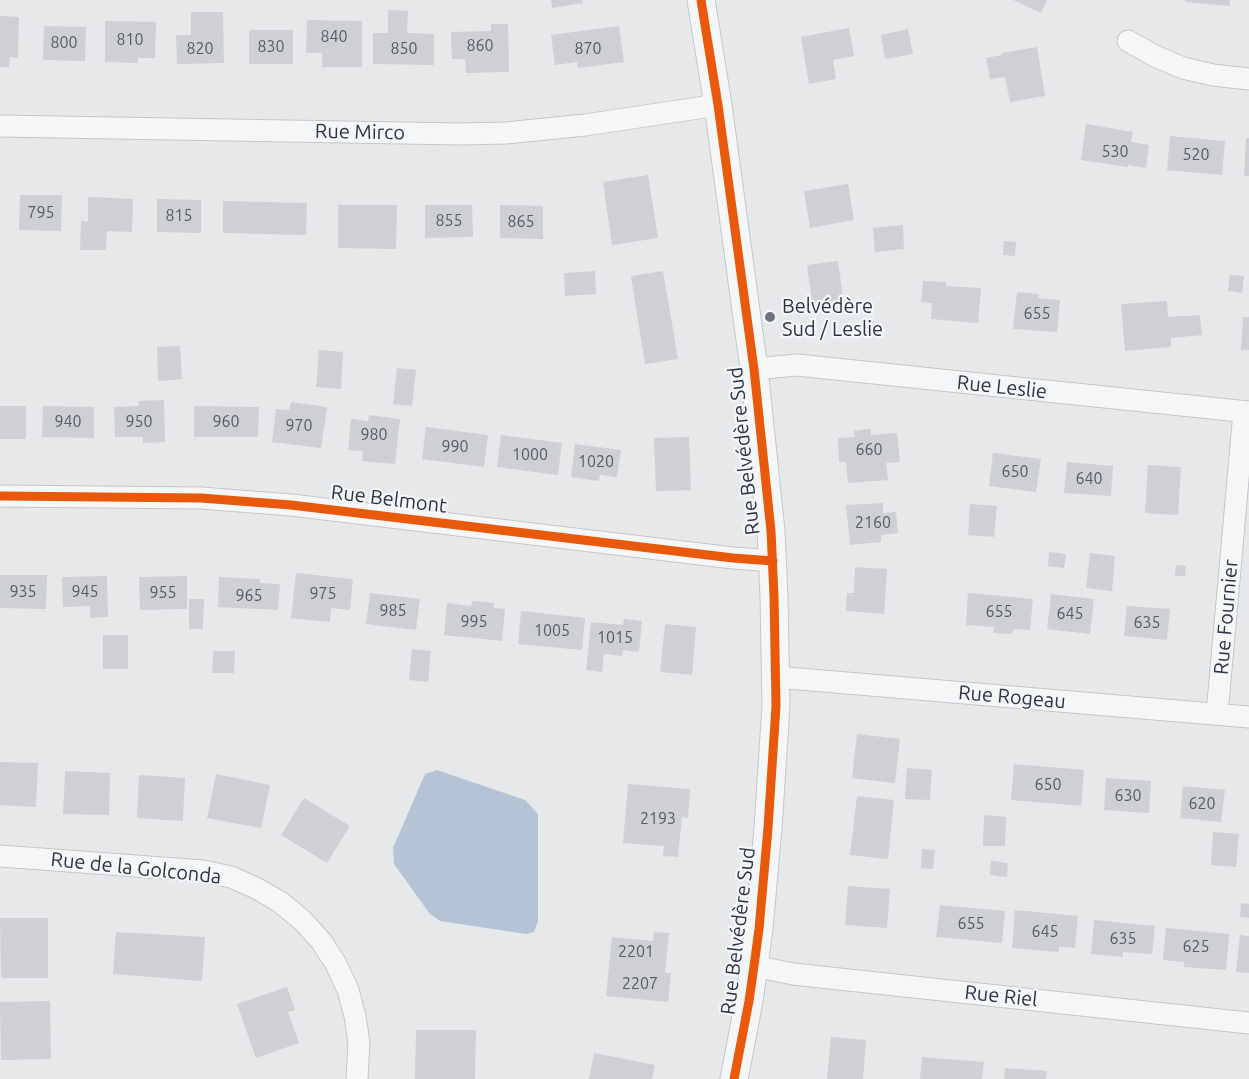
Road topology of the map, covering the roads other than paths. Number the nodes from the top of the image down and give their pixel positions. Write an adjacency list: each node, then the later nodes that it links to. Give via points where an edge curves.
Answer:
1 (701, 0): 4 (street, Rue Belvédère Sud)
2 (1128, 41): 3 (street, via 1184,68)
3 (1249, 79)
4 (718, 105): 5 (street, Rue Mirco, via 543,130 471,134); 6 (street, Rue Belvédère Sud)
5 (0, 126)
6 (754, 369): 7 (street, Rue Leslie, via 797,365); 9 (street, Rue Belvédère Sud)
7 (1247, 412): 11 (street, Rue Fournier)
8 (0, 496): 9 (street, Rue Belmont, via 201,498 291,505)
9 (773, 561): 10 (street, Rue Belvédère Sud)
10 (776, 676): 11 (street, Rue Rogeau); 14 (street, Rue Belvédère Sud, via 768,828)
11 (1217, 714): 12 (street, Rue Rogeau)
12 (1249, 717)
13 (0, 856): 16 (street, Rue de la Golconda, via 203,871 231,877 280,902 321,941 348,990 359,1043)
14 (754, 966): 15 (street, Rue Riel, via 793,974); 17 (street, Rue Belvédère Sud)
15 (1249, 1023)
16 (357, 1079)
17 (734, 1079)

